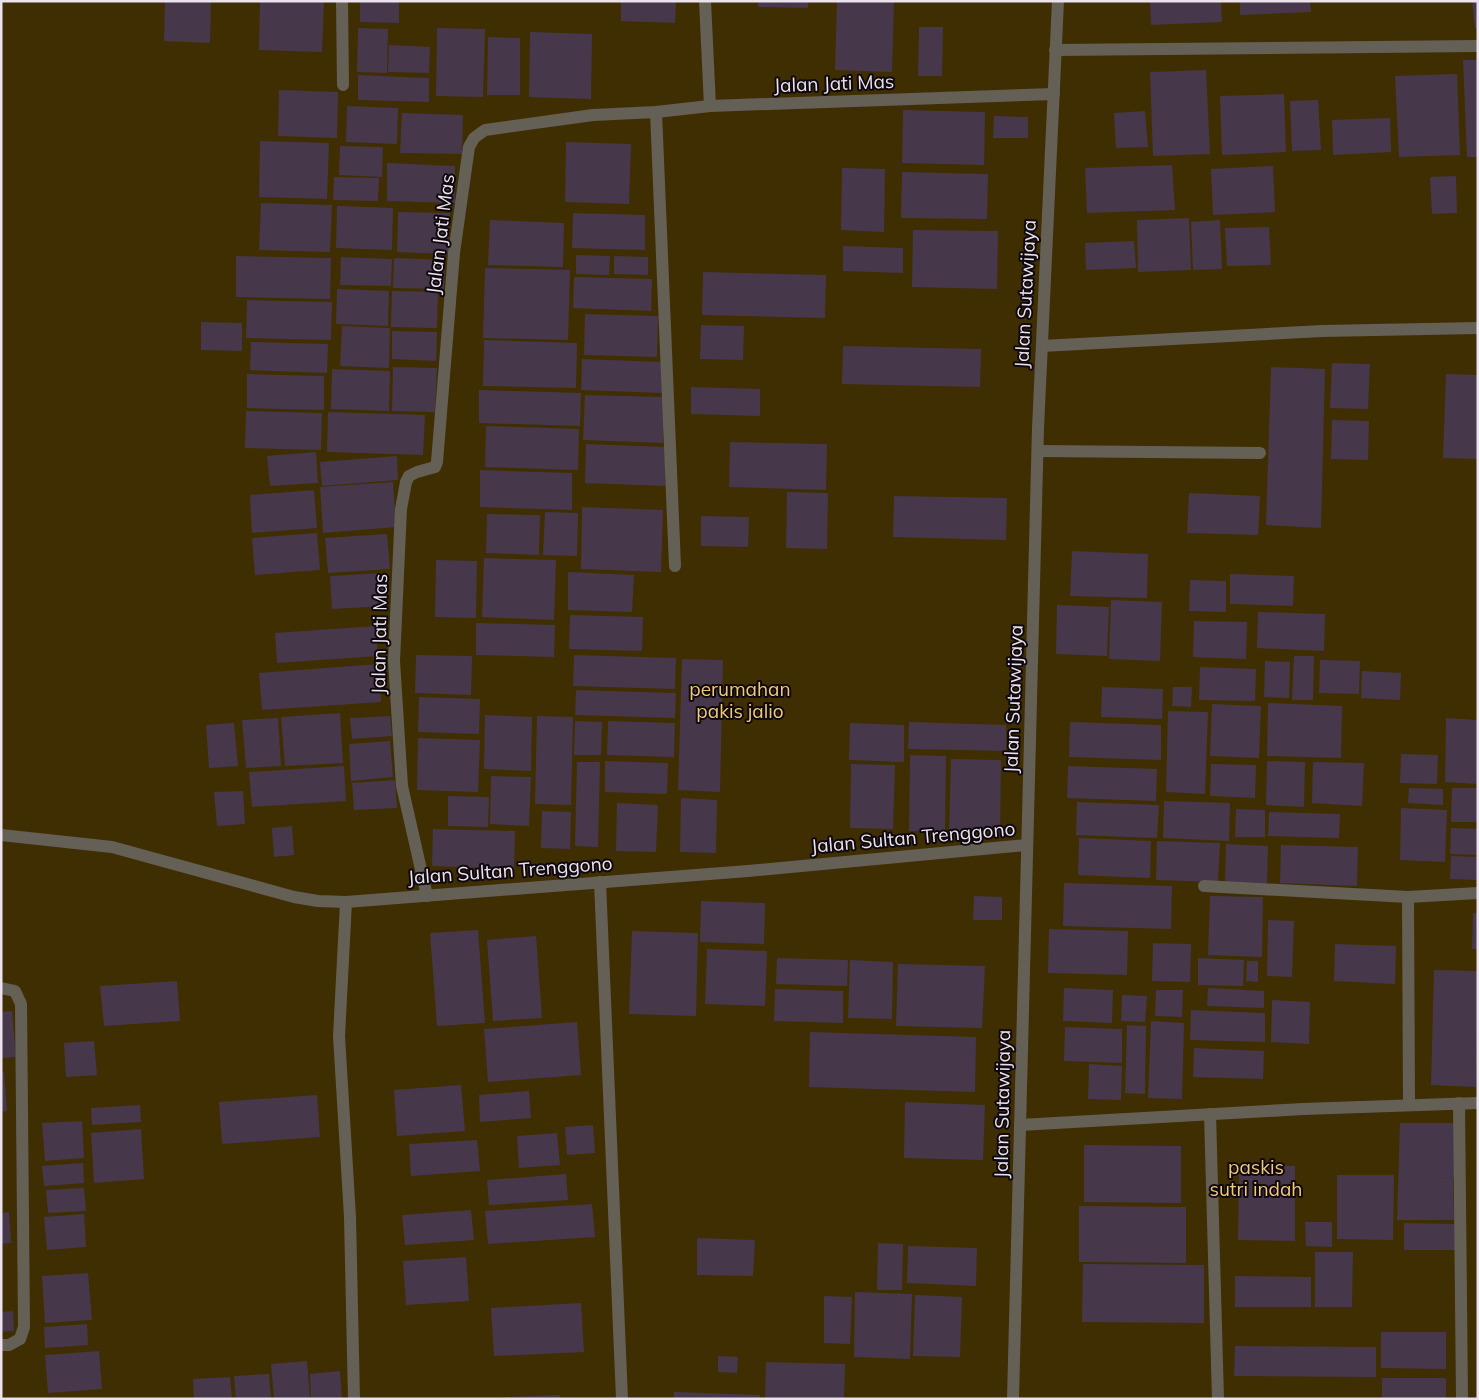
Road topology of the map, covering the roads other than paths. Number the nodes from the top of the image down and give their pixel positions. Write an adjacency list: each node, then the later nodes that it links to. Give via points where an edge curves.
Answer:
1 (342, 1): 6 (street)
2 (705, 1): 8 (street)
3 (1058, 1): 5 (street, Jalan Sutawijaya)
4 (1478, 46): 5 (street)
5 (1056, 50): 7 (street, Jalan Sutawijaya)
6 (343, 85)
7 (1054, 94): 8 (street, Jalan Jati Mas); 11 (street, Jalan Sutawijaya)
8 (710, 106): 9 (street, Jalan Jati Mas)
9 (656, 112): 14 (street); 20 (street, Jalan Jati Mas, via 593,115 485,130 474,138 469,147 454,253 437,462 430,470 410,476 402,509 394,661 396,699 402,786)
10 (1478, 328): 11 (street)
11 (1042, 346): 12 (street, Jalan Sutawijaya)
12 (1039, 451): 13 (street); 16 (street, Jalan Sutawijaya)
13 (1260, 453)
14 (675, 566)
15 (1, 835): 22 (street, Jalan Sultan Trenggono, via 112,847 294,897)
16 (1027, 845): 17 (street, Jalan Sultan Trenggono); 28 (street, Jalan Sutawijaya)
17 (600, 882): 20 (street, Jalan Sultan Trenggono); 31 (street)
18 (1204, 886): 21 (street)
19 (1478, 893): 21 (street)
20 (427, 896): 22 (street, Jalan Sultan Trenggono)
21 (1408, 897): 26 (street)
22 (346, 902): 30 (street, via 339,1036 350,1218)
23 (1, 988): 29 (street, via 16,991 21,1004 24,1327 20,1339)
24 (1459, 1102): 25 (street); 26 (street); 34 (street)
25 (1478, 1103)
26 (1409, 1104): 27 (street)
27 (1210, 1114): 28 (street); 33 (street)
28 (1020, 1125): 32 (street, Jalan Sutawijaya)
29 (1, 1345)
30 (354, 1399)
31 (622, 1399)
32 (1013, 1399)
33 (1218, 1399)
34 (1462, 1399)

